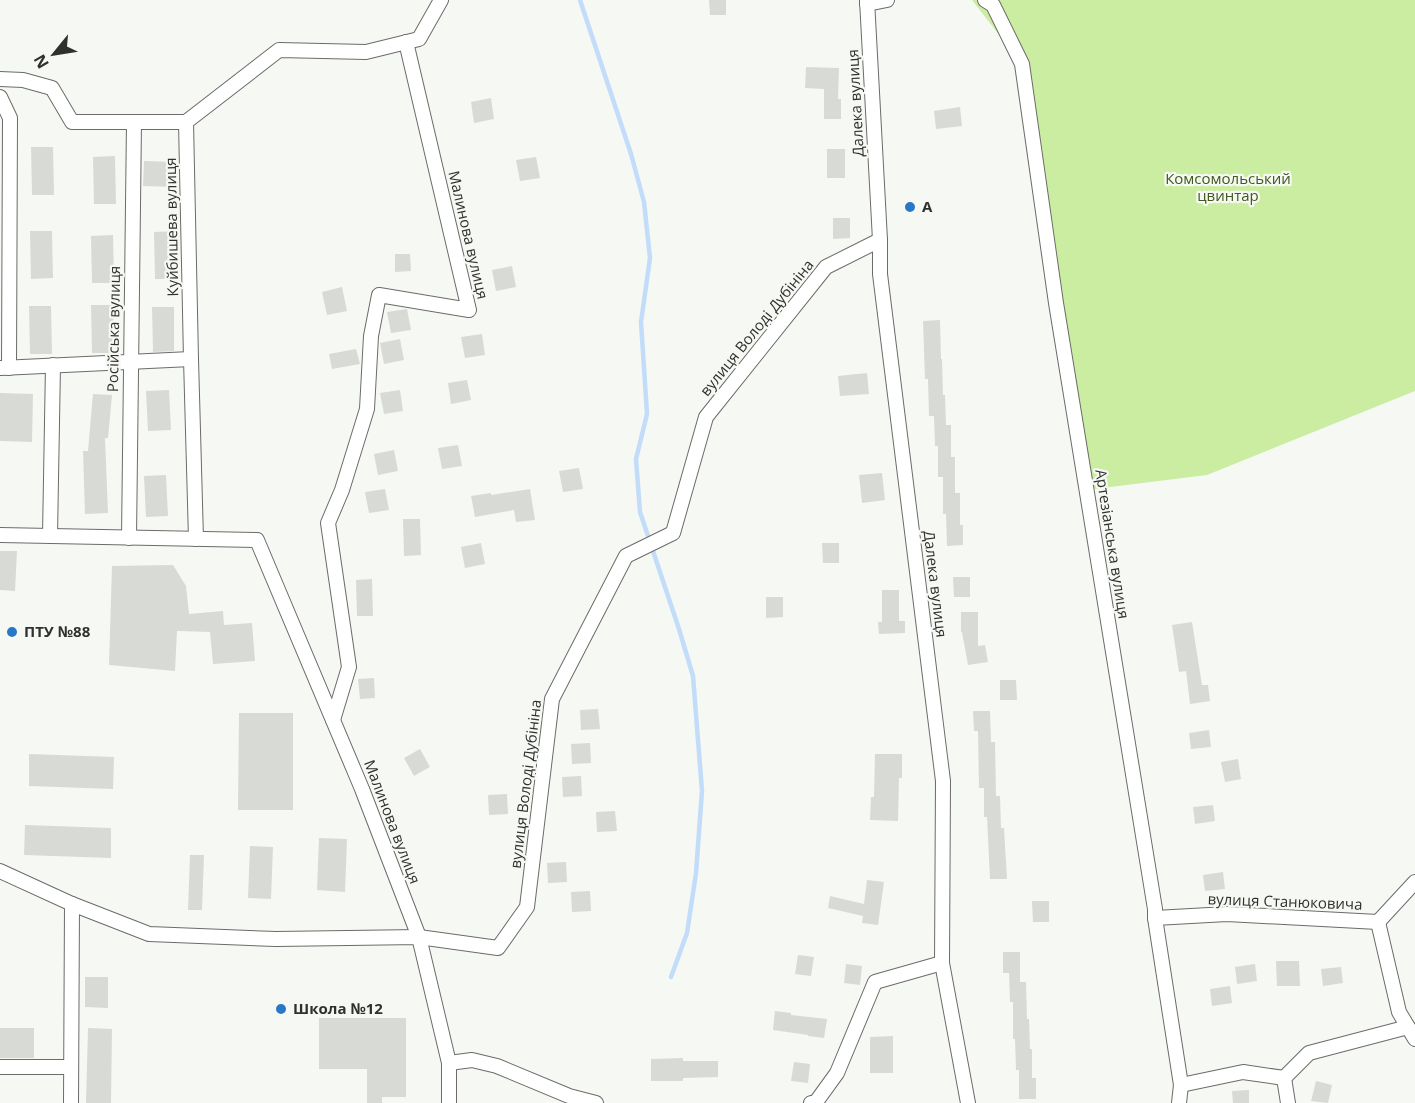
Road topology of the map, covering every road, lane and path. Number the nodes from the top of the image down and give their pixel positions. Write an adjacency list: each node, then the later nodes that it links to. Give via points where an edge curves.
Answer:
1 (441, 0): 5 (street, via 419,39)
2 (887, 0): 4 (street)
3 (985, 0): 23 (street, Артезіанська вулиця, via 993,5 1022,64 1056,303)
4 (867, 2): 10 (street, Далека вулиця)
5 (406, 42): 9 (street, via 366,52 279,50); 19 (street, Малинова вулиця, via 469,310 379,295 371,336 367,409 328,523 349,667)
6 (0, 79): 8 (street, via 52,88 72,122)
7 (0, 97): 14 (street, via 10,118)
8 (134, 122): 9 (street); 12 (street, Російська вулиця)
9 (186, 122): 11 (street, Куйбишева вулиця)
10 (880, 240): 25 (street, вулиця Володі Дубініна, via 826,267 706,417 673,533 626,556 552,699 527,907 498,948); 26 (street, Далека вулиця, via 880,274 943,781)
11 (191, 359): 12 (street); 18 (street, Куйбишева вулиця)
12 (130, 362): 13 (street); 17 (street, Російська вулиця)
13 (53, 365): 14 (street); 16 (street)
14 (5, 368)
15 (0, 535): 16 (street, Малинова вулиця)
16 (50, 536): 17 (street, Малинова вулиця)
17 (129, 537): 18 (street, Малинова вулиця)
18 (196, 539): 19 (street, Малинова вулиця, via 257,540)
19 (333, 720): 25 (street, Малинова вулиця)
20 (0, 871): 22 (street)
21 (1415, 882): 24 (street, вулиця Станюковича)
22 (72, 904): 25 (street, via 149,934 276,939); 30 (street)
23 (1155, 918): 24 (street, вулиця Станюковича, via 1227,914); 32 (street, Артезіанська вулиця)
24 (1378, 922): 27 (street, вулиця Станюковича, via 1399,1012)
25 (419, 938): 28 (street)
26 (942, 963): 36 (street, via 874,982 837,1073 816,1102); 37 (street, Далека вулиця)
27 (1411, 1033): 31 (street, via 1309,1053)
28 (449, 1063): 34 (street); 35 (street, via 472,1060 497,1066 568,1096)
29 (0, 1067): 30 (street)
30 (71, 1067): 33 (street)
31 (1284, 1078): 32 (street, via 1243,1072); 39 (street)
32 (1181, 1085): 38 (street, Артезіанська вулиця)
33 (71, 1103)
34 (449, 1103)
35 (596, 1103)
36 (811, 1103)
37 (968, 1103)
38 (1179, 1103)
39 (1288, 1103)

